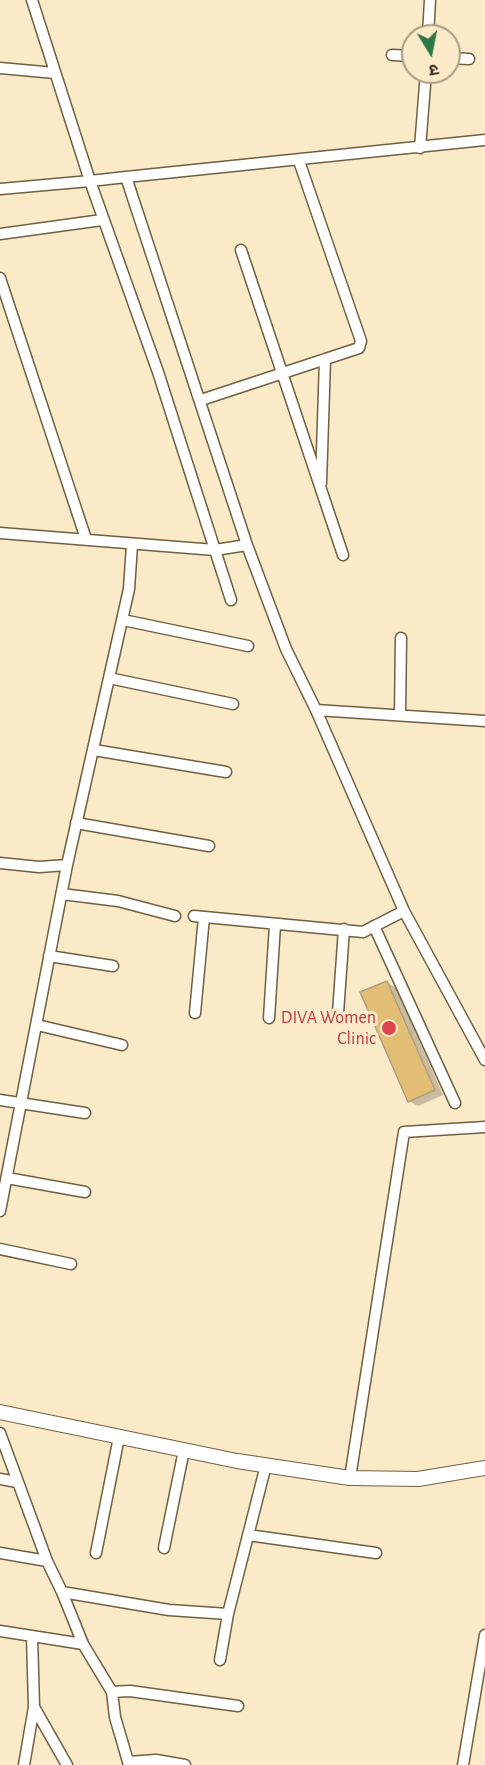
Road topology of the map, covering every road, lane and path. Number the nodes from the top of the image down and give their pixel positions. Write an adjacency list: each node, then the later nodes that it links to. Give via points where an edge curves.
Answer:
1 (32, 0): 9 (street)
2 (430, 0): 3 (street)
3 (429, 24)
4 (392, 55): 5 (street)
5 (401, 55)
6 (461, 59): 7 (street)
7 (469, 59)
8 (0, 68): 9 (street)
9 (56, 73): 15 (street)
10 (425, 84): 12 (street)
11 (485, 140): 12 (street)
12 (420, 148): 13 (street)
13 (299, 161): 14 (street); 21 (street, via 361,341 359,348)
14 (126, 177): 15 (street); 23 (street)
15 (90, 181): 16 (street); 17 (street)
16 (0, 189)
17 (102, 220): 18 (street); 29 (street, via 158,372)
18 (0, 234)
19 (241, 250): 22 (street)
20 (0, 278): 26 (street)
21 (325, 359): 22 (street); 24 (street)
22 (282, 373): 23 (street); 24 (street)
23 (201, 400): 28 (street)
24 (321, 489): 30 (street)
25 (0, 533): 26 (street)
26 (86, 539): 27 (street)
27 (132, 545): 29 (street); 32 (street)
28 (247, 545): 29 (street); 37 (street, via 286,649)
29 (215, 550): 31 (street)
30 (343, 555)
31 (231, 600)
32 (123, 620): 34 (street); 35 (street)
33 (401, 638): 38 (street)
34 (248, 646)
35 (110, 678): 36 (street); 40 (street)
36 (233, 704)
37 (316, 710): 38 (street); 47 (street)
38 (400, 715): 39 (street)
39 (485, 721)
40 (94, 750): 41 (street); 42 (street)
41 (226, 772)
42 (76, 823): 43 (street); 45 (street)
43 (209, 846)
44 (0, 863): 45 (street)
45 (67, 865): 46 (street)
46 (62, 894): 48 (street, via 128,903); 52 (street)
47 (404, 911): 50 (street); 59 (street)
48 (175, 916)
49 (275, 924): 51 (street); 54 (street, via 199,917); 56 (street)
50 (374, 926): 51 (street, via 363,932); 62 (street)
51 (344, 929): 55 (street)
52 (49, 956): 53 (street); 57 (street)
53 (113, 966)
54 (195, 1013)
55 (338, 1013)
56 (269, 1018)
57 (37, 1025): 58 (street); 61 (street)
58 (122, 1045)
59 (485, 1060)
60 (0, 1100): 61 (street)
61 (22, 1103): 63 (street); 65 (street)
62 (455, 1103)
63 (85, 1113)
64 (485, 1126): 76 (street, via 404,1132)
65 (7, 1178): 66 (street); 67 (street)
66 (86, 1192)
67 (0, 1211)
68 (0, 1249): 69 (street)
69 (71, 1264)
70 (0, 1412): 72 (street)
71 (0, 1433): 78 (street)
72 (119, 1437): 73 (street); 82 (street)
73 (184, 1450): 74 (street); 80 (street)
74 (266, 1465): 76 (street); 79 (street)
75 (485, 1468): 76 (street, via 418,1479)
76 (350, 1478)
77 (0, 1479): 78 (street)
78 (17, 1482): 84 (street)
79 (248, 1534): 83 (street); 86 (street)
80 (164, 1548)
81 (0, 1553): 84 (street)
82 (96, 1553)
83 (376, 1553)
84 (47, 1561): 85 (street)
85 (62, 1592): 86 (street, via 169,1610); 90 (street)
86 (228, 1614): 91 (street)
87 (0, 1632): 88 (street)
88 (32, 1635): 90 (street); 94 (street)
89 (485, 1635): 99 (street)
90 (83, 1644): 92 (street)
91 (220, 1660)
92 (112, 1692): 93 (street); 95 (street)
93 (238, 1706)
94 (34, 1707): 96 (street); 97 (street)
95 (128, 1764): 98 (street, via 156,1760)
96 (24, 1765)
97 (67, 1765)
98 (185, 1765)
99 (463, 1765)

